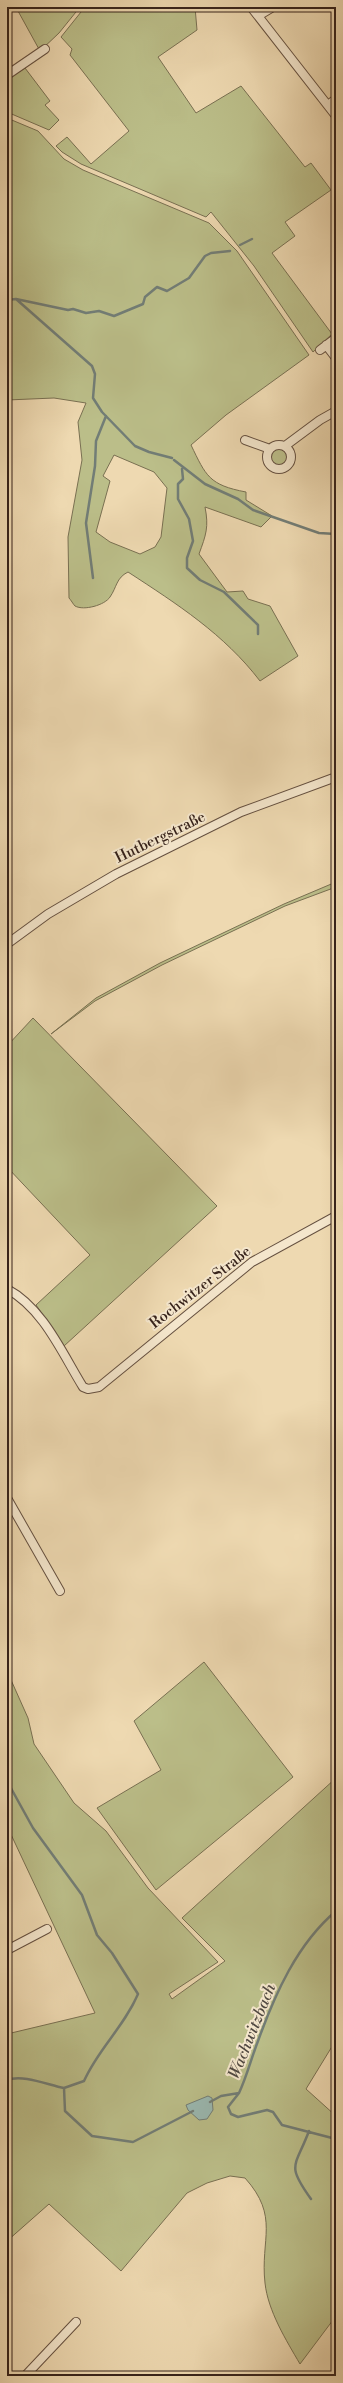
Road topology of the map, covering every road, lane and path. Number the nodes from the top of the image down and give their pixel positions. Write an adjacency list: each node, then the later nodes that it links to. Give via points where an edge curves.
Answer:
1 (251, 7): 3 (street)
2 (273, 7): 3 (street)
3 (258, 16): 7 (street)
4 (44, 49): 5 (street)
5 (7, 75)
6 (336, 99): 7 (street)
7 (328, 105): 8 (street)
8 (336, 116)
9 (336, 338): 10 (street, via 323,347)
10 (336, 358)
11 (336, 411): 13 (street)
12 (245, 440): 14 (street)
13 (285, 446): 14 (street, via 277,445); 14 (street, via 290,452 291,459 288,465 281,469 274,468 269,463 267,456)
14 (270, 449)
15 (336, 777): 16 (street, Hutbergstraße, via 241,812 116,874 48,914)
16 (7, 944)
17 (336, 1216): 18 (street, Rochwitzer Straße, via 252,1262 99,1387 88,1389 83,1386 40,1316)
18 (7, 1289)
19 (7, 1498): 20 (street)
20 (60, 1592)
21 (47, 1929): 22 (street)
22 (7, 1950)
23 (76, 2322): 24 (street)
24 (25, 2376)

